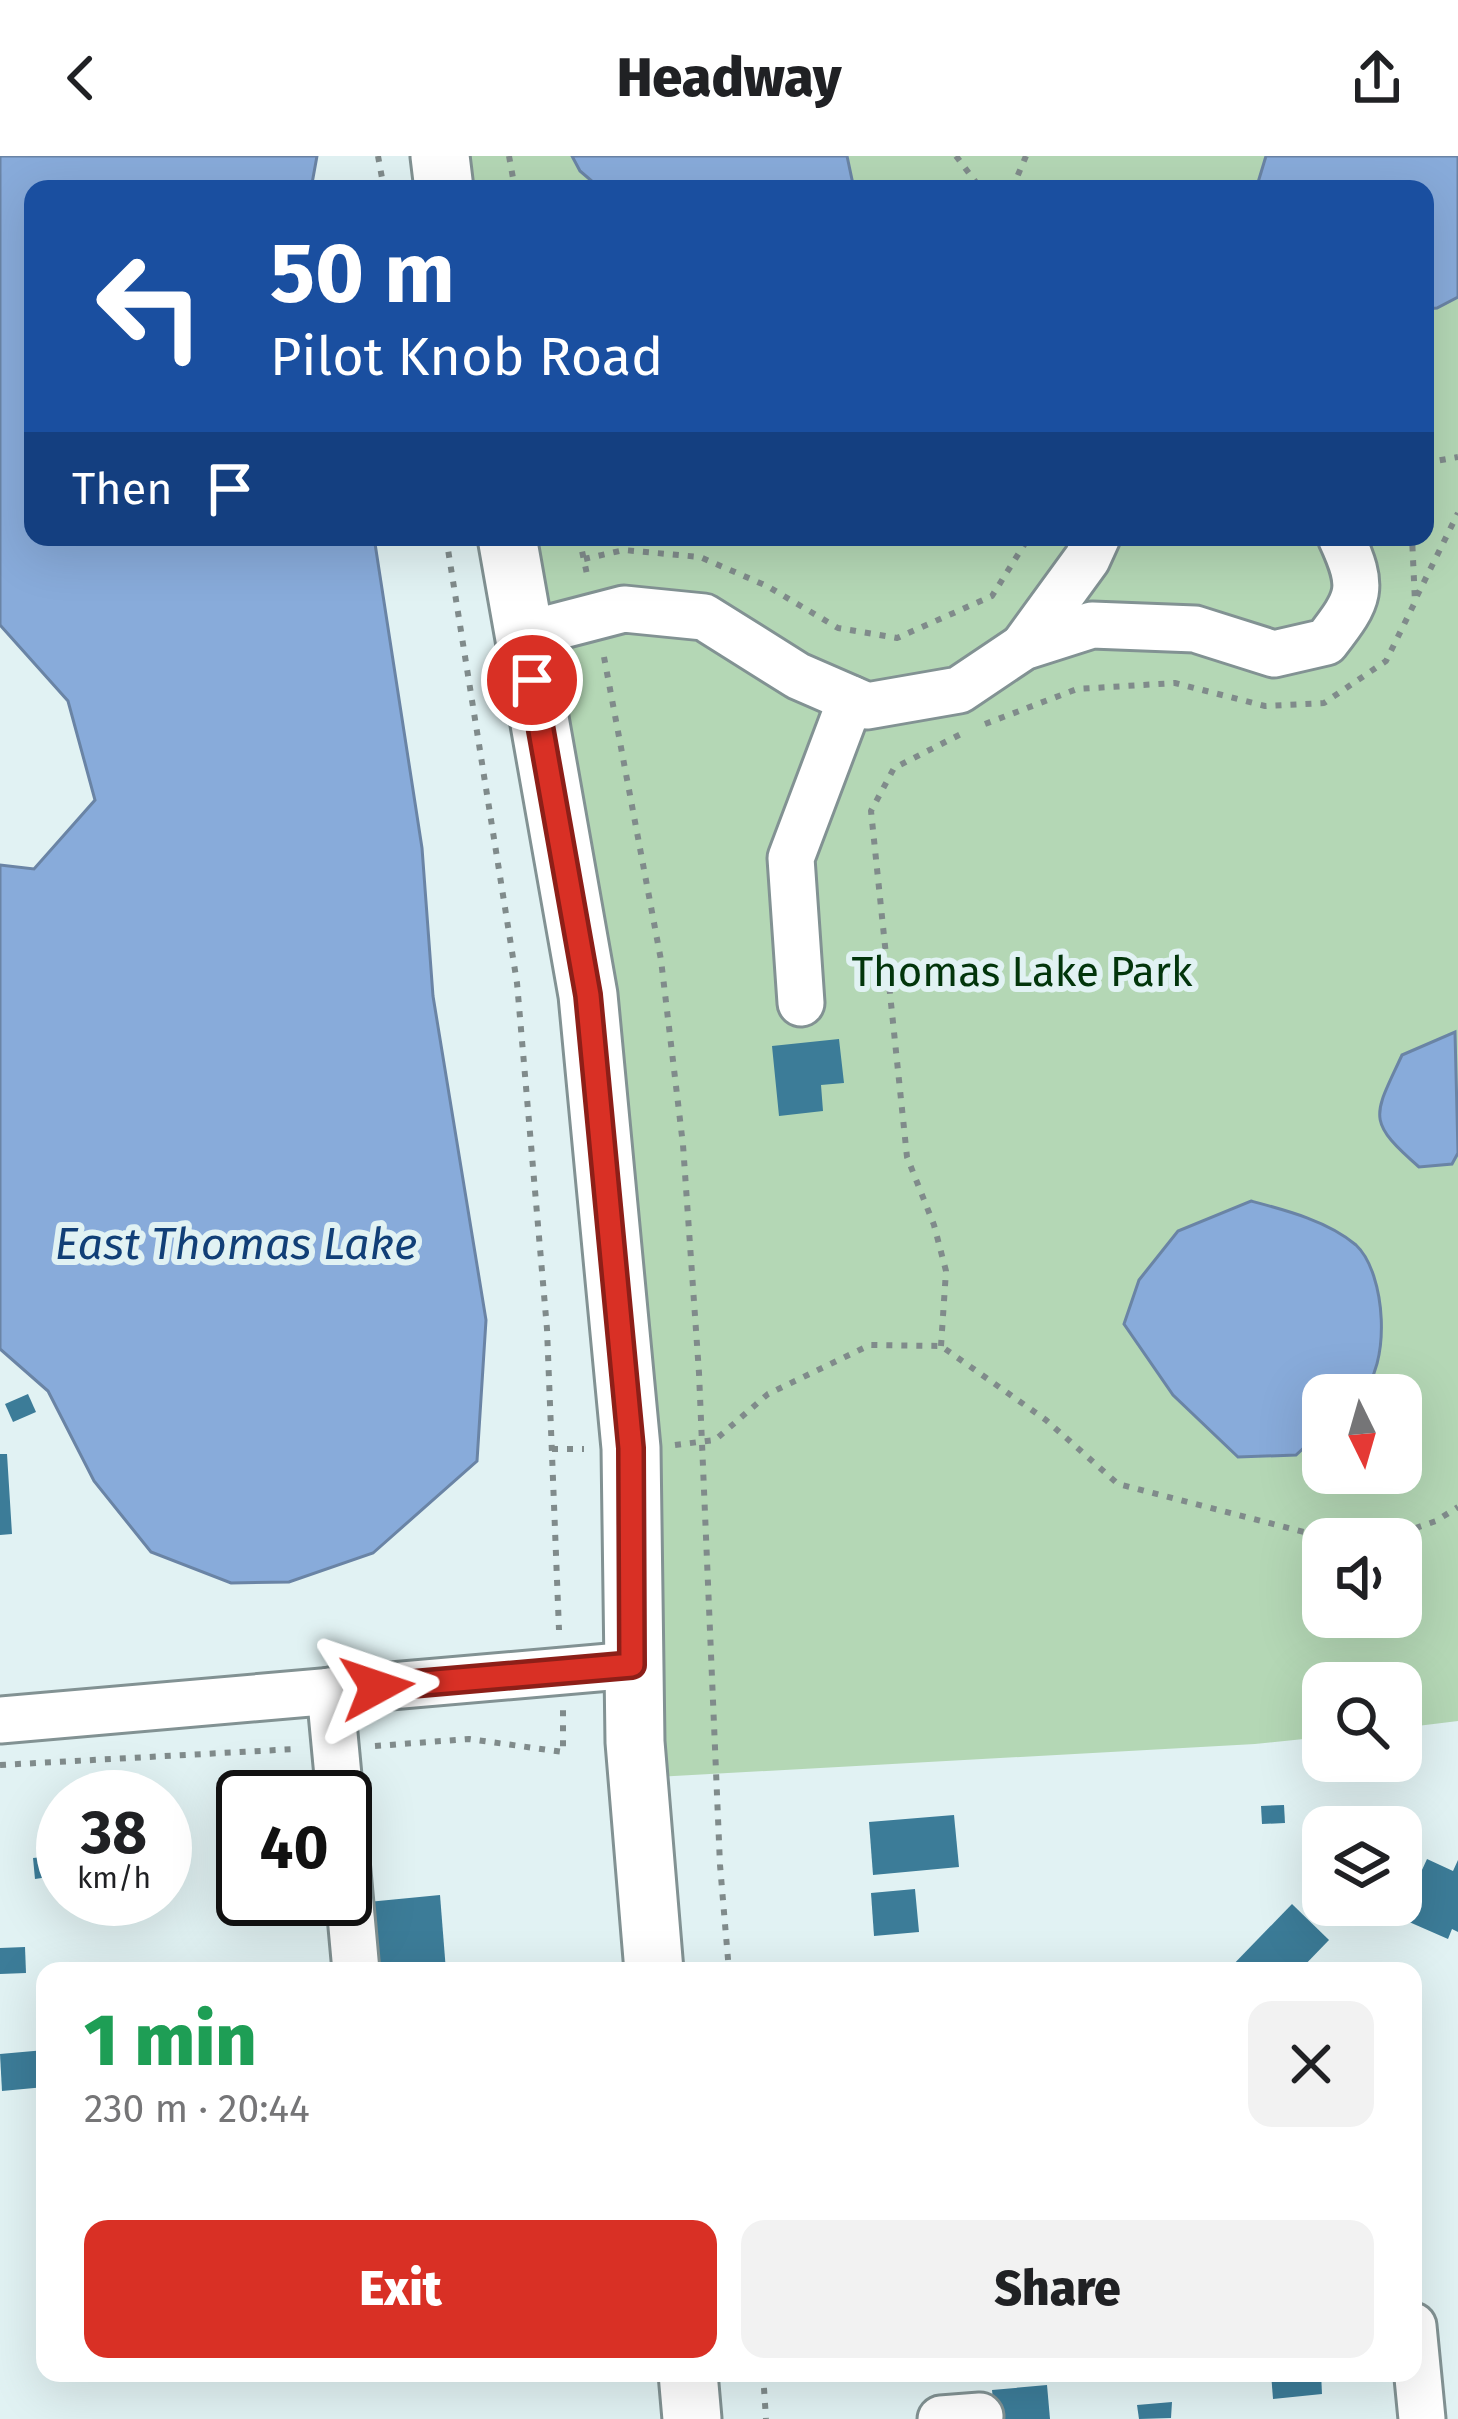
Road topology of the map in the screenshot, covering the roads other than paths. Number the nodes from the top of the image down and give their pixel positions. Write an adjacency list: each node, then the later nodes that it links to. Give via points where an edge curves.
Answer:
1 (508, 546): 4 (main road)
2 (1093, 546): 5 (street)
3 (1346, 546): 5 (street, via 1358,573 1351,611 1326,642 1274,654 1195,629 1092,625)
4 (524, 635): 6 (street, via 624,609 704,617); 8 (main road, via 588,995 631,1448)
5 (1023, 647): 6 (street, via 959,690 868,706)
6 (851, 699): 7 (street, via 791,858)
7 (800, 1003)
8 (632, 1665): 9 (street); 14 (main road)
9 (330, 1691): 10 (street); 11 (street)
10 (0, 1720)
11 (337, 1770)
12 (352, 1926): 13 (street)
13 (355, 1962)
14 (654, 1962)
15 (689, 2382): 17 (main road)
16 (1418, 2382): 18 (street)
17 (692, 2419)
18 (1422, 2419)

